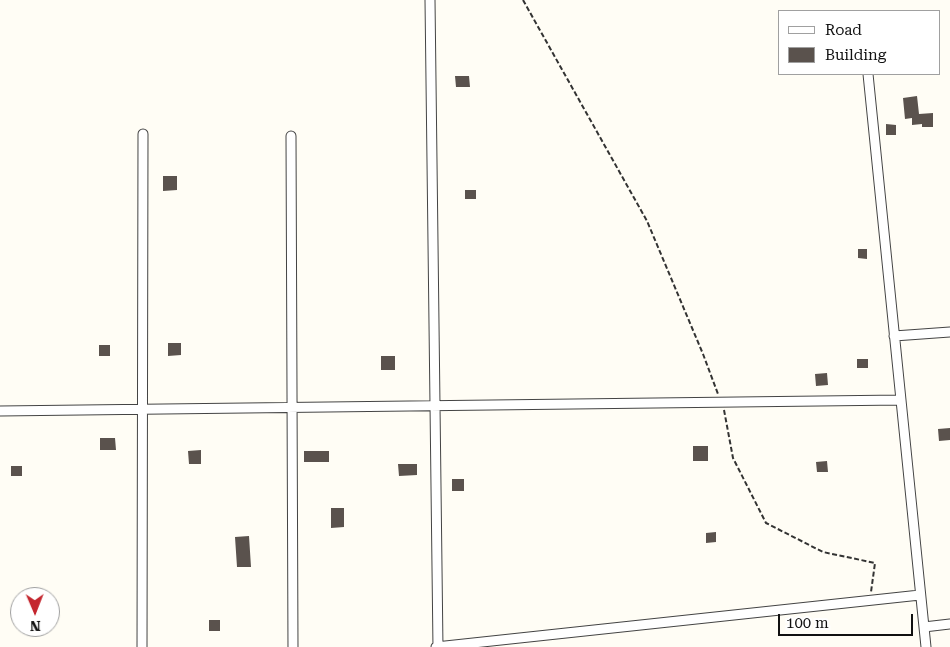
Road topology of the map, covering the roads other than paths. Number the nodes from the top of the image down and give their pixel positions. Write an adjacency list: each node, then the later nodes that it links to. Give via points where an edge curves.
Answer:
1 (430, 0): 8 (street)
2 (868, 75): 6 (street)
3 (143, 134): 10 (street)
4 (291, 136): 9 (street)
5 (950, 332): 6 (street)
6 (894, 336): 7 (street)
7 (901, 400): 8 (street); 12 (street)
8 (435, 406): 9 (street); 17 (street)
9 (292, 407): 10 (street); 16 (street)
10 (143, 409): 11 (street); 15 (street)
11 (0, 411)
12 (920, 595): 14 (street); 17 (street)
13 (950, 624): 14 (street)
14 (924, 627): 18 (street)
15 (142, 647)
16 (293, 647)
17 (437, 647)
18 (926, 647)

